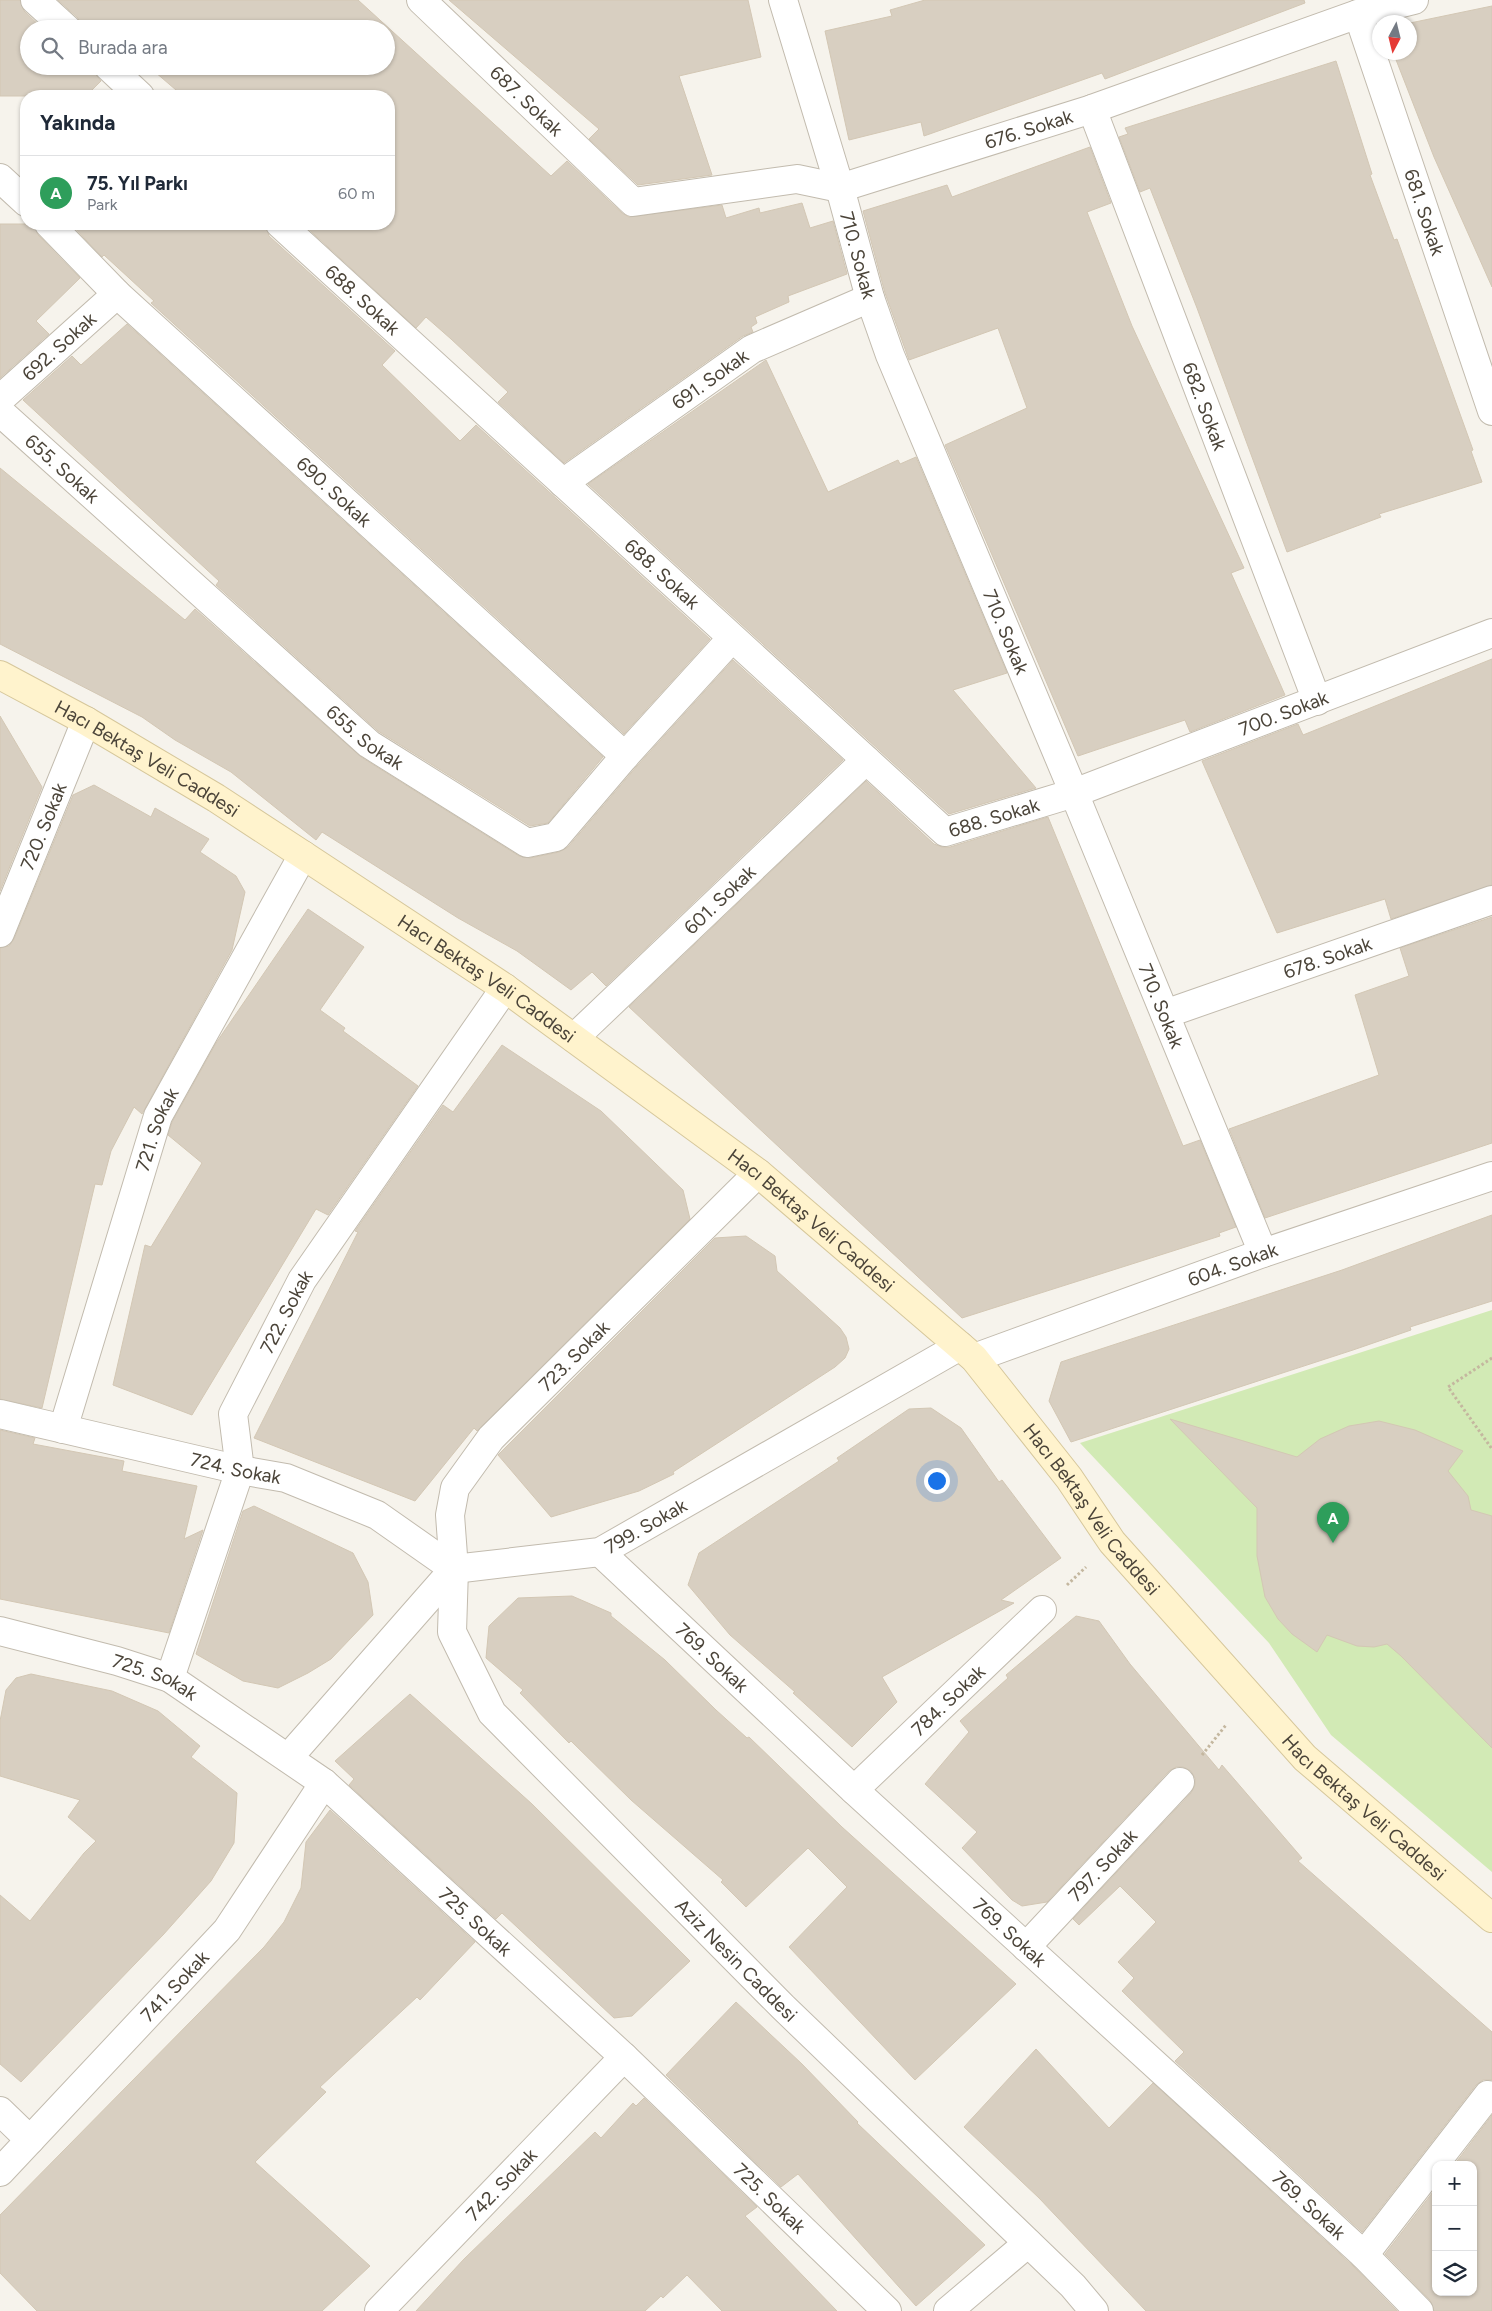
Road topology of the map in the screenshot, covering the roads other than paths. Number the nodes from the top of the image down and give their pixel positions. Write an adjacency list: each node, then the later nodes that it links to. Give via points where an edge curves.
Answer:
1 (35, 0): 6 (street)
2 (421, 0): 13 (street, 687. Sokak)
3 (783, 0): 11 (street, 710. Sokak)
4 (1414, 0): 5 (street, 676. Sokak)
5 (1358, 14): 9 (street, 676. Sokak); 19 (street, 681. Sokak)
6 (56, 20)
7 (118, 75): 8 (street)
8 (134, 90)
9 (1092, 109): 11 (street, 676. Sokak); 25 (street, 682. Sokak)
10 (0, 178): 12 (street)
11 (840, 188): 13 (street, 676. Sokak, via 797,179); 17 (street, 710. Sokak)
12 (20, 196)
13 (634, 202)
14 (54, 230): 16 (street, 690. Sokak)
15 (287, 230): 21 (street, 688. Sokak)
16 (117, 294): 18 (street, 692. Sokak); 27 (street, 690. Sokak)
17 (870, 298): 21 (street, 691. Sokak, via 752,350); 29 (street, 710. Sokak, via 890,355)
18 (0, 398)
19 (1492, 410)
20 (0, 412): 27 (street, 655. Sokak, via 369,744 527,842 556,837)
21 (563, 483): 23 (street, 688. Sokak)
22 (1492, 633): 25 (street, 700. Sokak)
23 (732, 638): 27 (street, 655. Sokak); 28 (street, 688. Sokak)
24 (0, 675): 26 (main road, Hacı Bektaş Veli Caddesi)
25 (1318, 701): 29 (street, 700. Sokak)
26 (86, 721): 30 (main road, Hacı Bektaş Veli Caddesi, via 216,798); 32 (street, 720. Sokak)
27 (625, 756)
28 (866, 760): 29 (street, 688. Sokak, via 945,832); 35 (street, 601. Sokak)
29 (1074, 793): 34 (street, 710. Sokak)
30 (303, 855): 33 (main road, Hacı Bektaş Veli Caddesi); 41 (street, 721. Sokak, via 158,1116)
31 (1492, 900): 34 (street, 678. Sokak)
32 (0, 933)
33 (505, 988): 35 (main road, Hacı Bektaş Veli Caddesi); 42 (street, 722. Sokak, via 302,1280 233,1414)
34 (1165, 1014): 38 (street, 710. Sokak)
35 (574, 1038): 36 (main road, Hacı Bektaş Veli Caddesi)
36 (758, 1173): 39 (main road, Hacı Bektaş Veli Caddesi); 44 (street, 723. Sokak, via 491,1438 455,1488 450,1515)
37 (1492, 1176): 38 (street, 604. Sokak)
38 (1263, 1253): 39 (street, 604. Sokak)
39 (967, 1352): 43 (street, 799. Sokak); 52 (main road, Hacı Bektaş Veli Caddesi, via 1069,1478 1112,1542 1305,1758)
40 (0, 1414): 41 (street, 724. Sokak)
41 (63, 1429): 42 (street, 724. Sokak)
42 (240, 1470): 44 (street, 724. Sokak, via 286,1478 377,1515); 47 (street, 722. Sokak)
43 (600, 1552): 44 (street, 799. Sokak); 51 (street, 769. Sokak)
44 (454, 1570): 48 (street); 59 (street, Aziz Nesin Caddesi, via 452,1632 492,1713 783,2007)
45 (1042, 1610): 51 (street, 784. Sokak)
46 (0, 1633): 47 (street, 725. Sokak, via 117,1661)
47 (170, 1678): 48 (street, 725. Sokak)
48 (288, 1758): 49 (street, 725. Sokak)
49 (324, 1782): 54 (street, 725. Sokak); 57 (street, 741. Sokak, via 227,1930)
50 (1180, 1782): 53 (street, 797. Sokak)
51 (854, 1790): 53 (street, 769. Sokak)
52 (1492, 1918)
53 (1026, 1947): 60 (street, 769. Sokak)
54 (624, 2057): 61 (street, 742. Sokak); 62 (street, 725. Sokak)
55 (1488, 2095): 60 (street)
56 (0, 2111): 57 (street)
57 (30, 2140): 58 (street, 741. Sokak)
58 (0, 2172)
59 (1028, 2243): 63 (street); 64 (street, Aziz Nesin Caddesi)
60 (1364, 2255): 65 (street, 769. Sokak)
61 (379, 2311)
62 (887, 2311)
63 (948, 2311)
64 (1094, 2311)
65 (1420, 2311)

